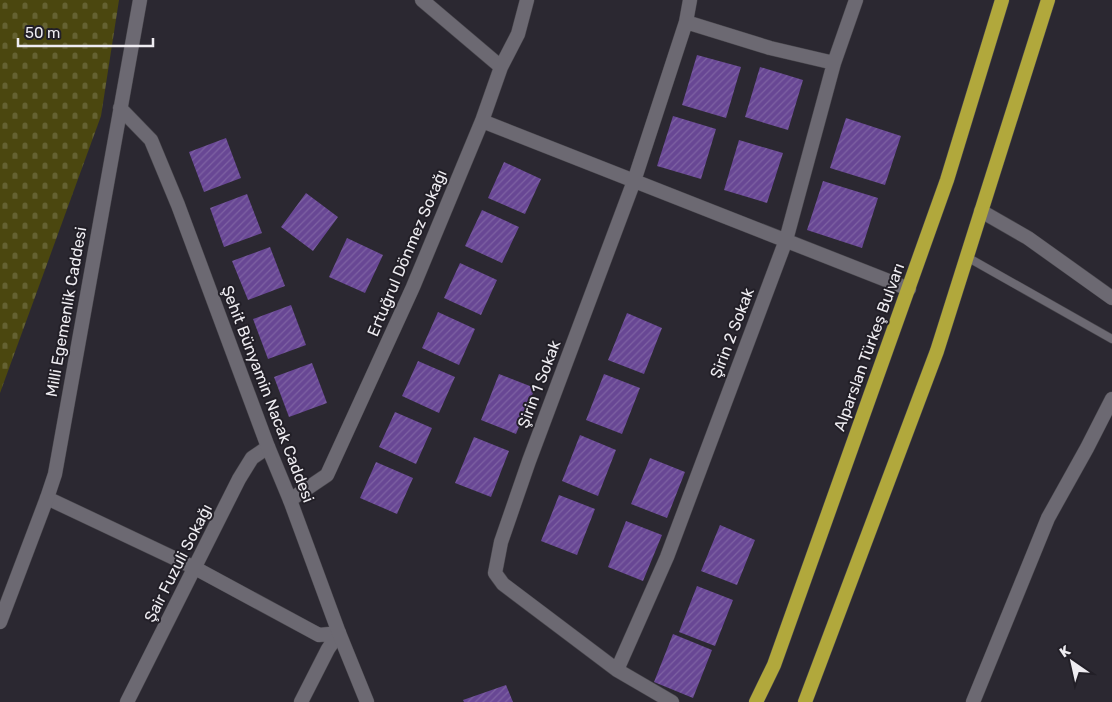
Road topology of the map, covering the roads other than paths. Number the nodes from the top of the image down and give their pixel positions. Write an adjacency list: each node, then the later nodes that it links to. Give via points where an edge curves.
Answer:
1 (140, 0): 11 (street, Milli Egemenlik Caddesi)
2 (422, 0): 10 (street)
3 (526, 0): 10 (street, Ertuğrul Dönmez Sokağı, via 518,34)
4 (690, 0): 8 (street, Şirin 1 Sokak)
5 (856, 0): 9 (street, Şirin 2 Sokak)
6 (1002, 0): 17 (highway, Alparslan Türkeş Bulvarı, via 947,180)
7 (1048, 0): 14 (highway)
8 (686, 22): 9 (street, via 770,48); 13 (street, Şirin 1 Sokak)
9 (834, 63): 15 (street, Şirin 2 Sokak)
10 (501, 67): 12 (street, Ertuğrul Dönmez Sokağı)
11 (120, 108): 21 (street, Şehit Bünyamin Nacak Caddesi, via 151,140); 22 (street, Milli Egemenlik Caddesi, via 55,474)
12 (482, 121): 13 (street); 23 (street, Ertuğrul Dönmez Sokağı, via 412,287 326,475)
13 (634, 181): 15 (street); 27 (street, Şirin 1 Sokak, via 529,461 501,542 495,573 503,584)
14 (981, 211): 16 (highway); 18 (street, via 1028,238)
15 (786, 240): 17 (street); 27 (street, Şirin 2 Sokak, via 667,557)
16 (966, 257): 19 (lane); 33 (highway, via 936,351)
17 (909, 289): 32 (highway, Alparslan Türkeş Bulvarı, via 774,665)
18 (1112, 298)
19 (1112, 340)
20 (1112, 399): 34 (street, via 1048,518)
21 (268, 447): 23 (street, Şehit Bünyamin Nacak Caddesi); 24 (street, Şair Fuzuli Sokağı, via 252,458 239,479)
22 (47, 498): 24 (street); 25 (street, Milli Egemenlik Caddesi)
23 (290, 500): 26 (street, Şehit Bünyamin Nacak Caddesi)
24 (195, 568): 26 (street, via 319,635); 28 (street, Şair Fuzuli Sokağı)
25 (0, 622)
26 (340, 633): 29 (street, via 328,649); 30 (street, Şehit Bünyamin Nacak Caddesi)
27 (617, 670): 31 (street, Şirin 1 Sokak)
28 (127, 702)
29 (301, 702)
30 (367, 702)
31 (672, 702)
32 (756, 702)
33 (805, 702)
34 (973, 702)

